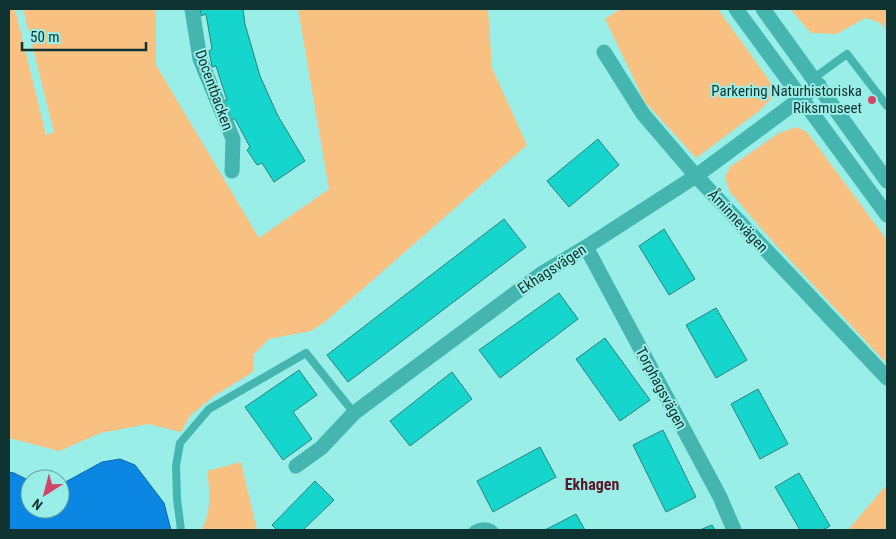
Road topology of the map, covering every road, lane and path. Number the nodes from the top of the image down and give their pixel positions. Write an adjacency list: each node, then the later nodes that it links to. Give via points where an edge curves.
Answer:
1 (192, 9): 8 (street, Docentbacken, via 200,59 233,139)
2 (736, 9): 6 (street)
3 (764, 9): 5 (street)
4 (604, 52): 9 (street, Åminnevägen, via 643,114)
5 (816, 82): 6 (street, Ekhagsvägen); 7 (lane, via 847,54); 10 (street)
6 (801, 99): 9 (street, Ekhagsvägen); 11 (street)
7 (887, 106)
8 (232, 171)
9 (696, 176): 12 (street, Ekhagsvägen); 13 (street, Åminnevägen)
10 (887, 181)
11 (887, 215)
12 (586, 247): 14 (street, Ekhagsvägen, via 540,274); 19 (street, Torphagsvägen, via 720,497)
13 (887, 378)
14 (354, 413): 15 (street, Ekhagsvägen, via 321,448); 16 (lane, via 306,353 209,409 180,443 176,466)
15 (296, 466)
16 (181, 530)
17 (473, 530): 18 (lane, via 481,526)
18 (494, 530)
19 (734, 530)

